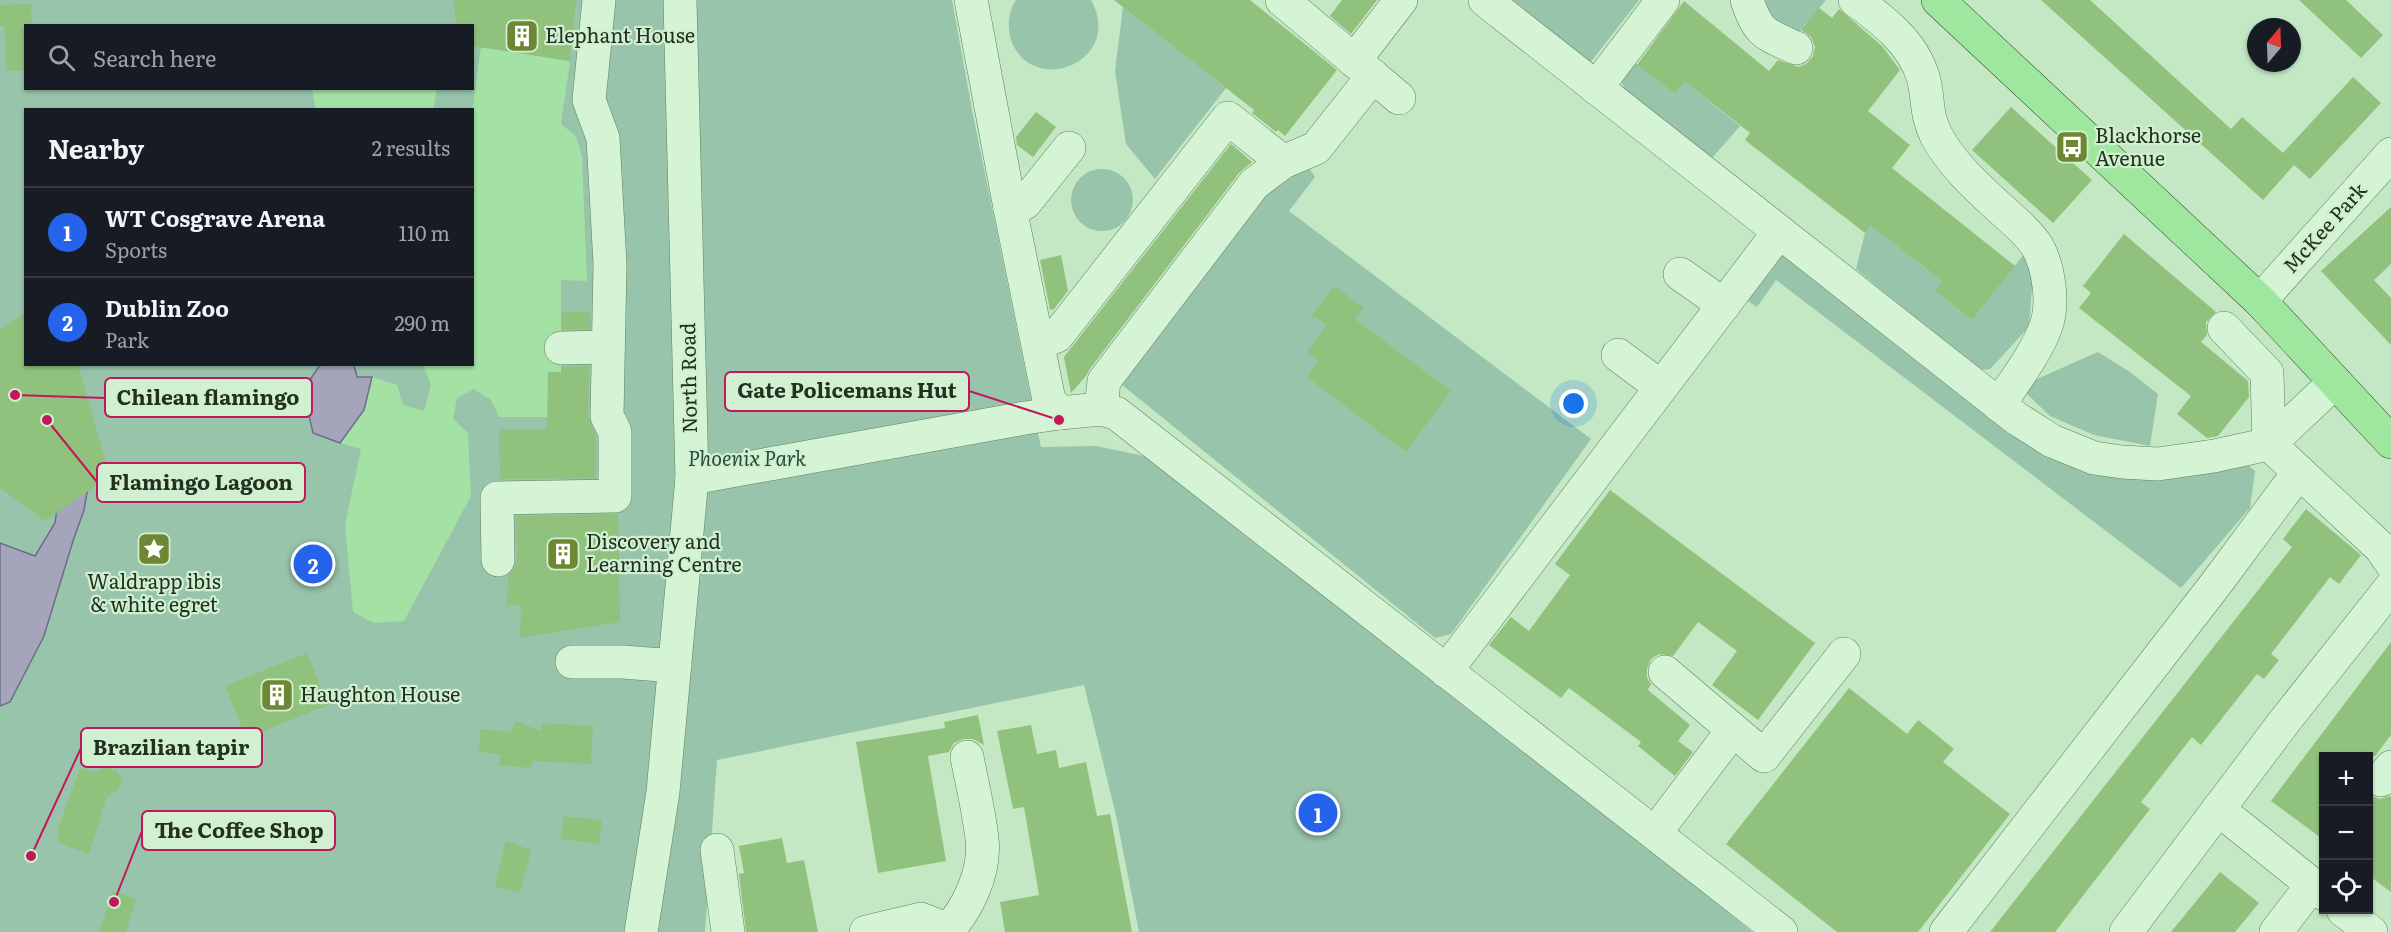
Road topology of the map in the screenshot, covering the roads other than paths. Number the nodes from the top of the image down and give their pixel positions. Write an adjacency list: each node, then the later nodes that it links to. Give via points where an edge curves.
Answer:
1 (599, 0): 25 (street, via 589,100 603,138 610,264)
2 (680, 0): 36 (street, North Road)
3 (971, 0): 18 (street)
4 (1401, 0): 12 (street)
5 (1485, 0): 13 (street)
6 (1663, 0): 13 (street)
7 (1747, 0): 11 (street, via 1762,33)
8 (1855, 0): 30 (street, via 1900,37 1916,59 1924,79 1926,108 1952,159 2037,247 2050,293 2046,326)
9 (1938, 0): 21 (main road)
10 (1299, 5): 12 (street)
11 (1796, 48)
12 (1363, 69): 14 (street); 17 (street, via 1316,148)
13 (1596, 88): 19 (street)
14 (1399, 98)
15 (1069, 148): 18 (street, via 1025,203)
16 (2391, 154): 21 (street, McKee Park)
17 (1282, 162): 24 (street, via 1228,118 1057,336); 31 (street, via 1254,184 1129,346 1104,381)
18 (1010, 208): 24 (street)
19 (1779, 232): 22 (street); 30 (street)
20 (1680, 274): 22 (street)
21 (2260, 301): 28 (main road)
22 (1724, 305): 29 (street)
23 (2223, 328): 34 (street, via 2267,373)
24 (1038, 343): 32 (street, via 1049,400)
25 (608, 347): 26 (street); 37 (street, via 607,417 615,432 615,496 497,498)
26 (561, 348)
27 (1618, 355): 29 (street)
28 (2335, 382): 33 (main road); 34 (street)
29 (1661, 387): 43 (street)
30 (1998, 405): 34 (street, via 2052,441 2094,458 2158,464)
31 (1101, 409): 32 (street); 43 (street, via 1116,413 1136,428)
32 (1060, 413): 36 (street)
33 (2391, 442)
34 (2269, 444): 35 (street)
35 (2299, 472): 38 (street, via 2381,548); 57 (street)
36 (692, 478): 42 (street, North Road)
37 (498, 560)
38 (2391, 563)
39 (2391, 587): 47 (street)
40 (1844, 654): 45 (street, via 1764,756)
41 (572, 662): 42 (street)
42 (675, 666): 53 (street, North Road, via 663,792)
43 (1446, 671): 48 (street)
44 (1665, 672): 45 (street)
45 (1733, 730): 48 (street)
46 (967, 757): 52 (street, via 983,841 981,863 966,906)
47 (2218, 809): 50 (street); 58 (street)
48 (1655, 833): 56 (street)
49 (717, 850): 54 (street)
50 (2318, 890): 59 (street)
51 (2349, 914): 60 (street)
52 (948, 931): 55 (street, via 921,918)
53 (641, 932)
54 (728, 932)
55 (866, 932)
56 (1781, 932)
57 (1946, 932)
58 (2126, 932)
59 (2276, 932)
60 (2371, 932)

